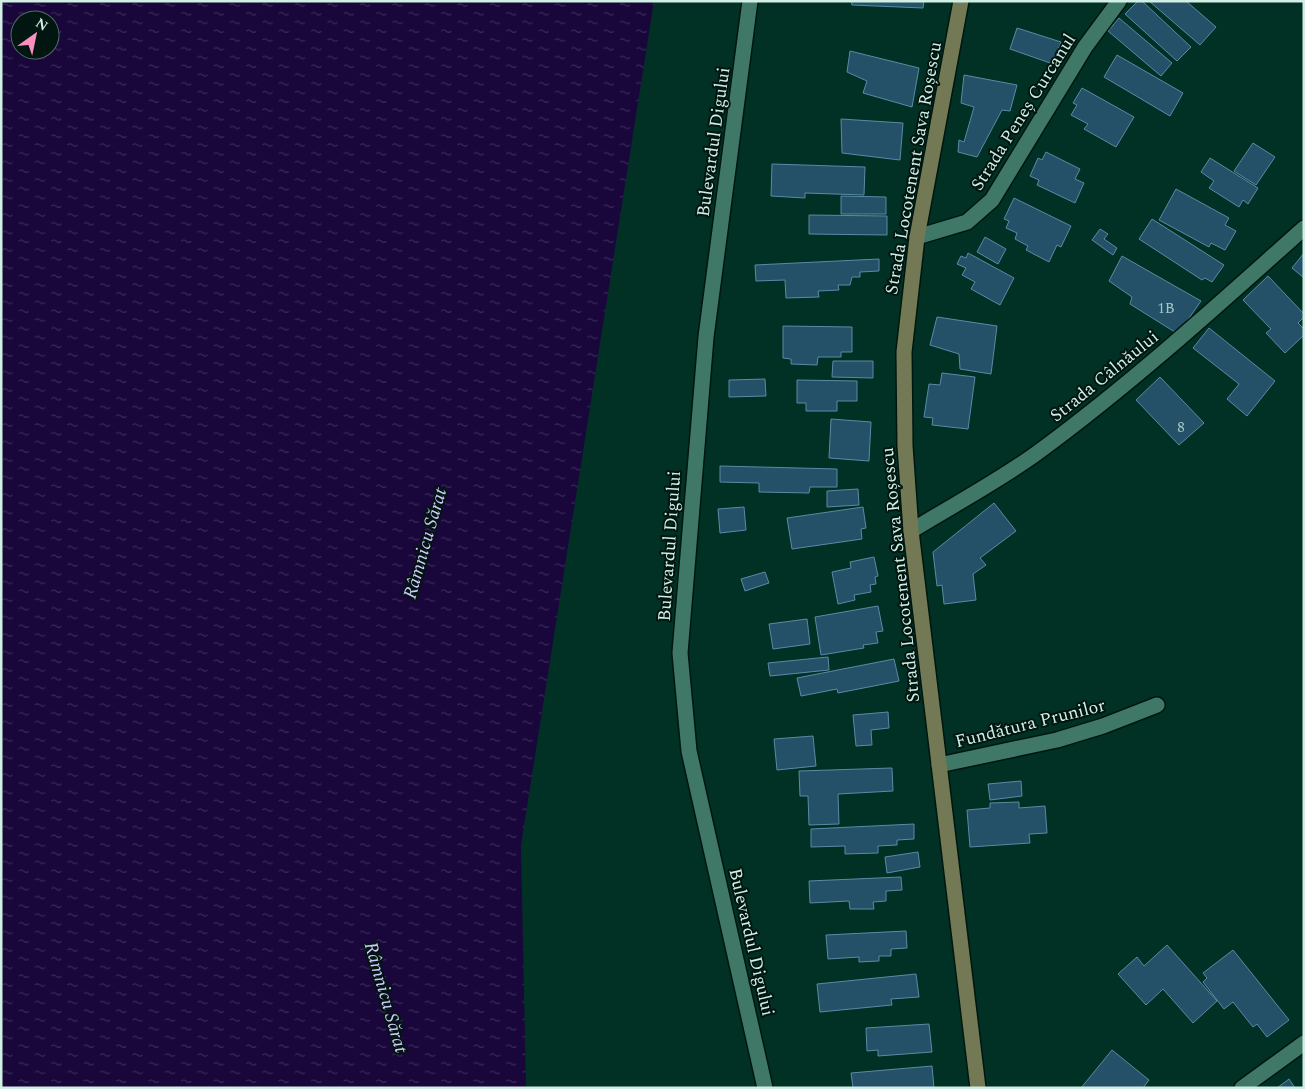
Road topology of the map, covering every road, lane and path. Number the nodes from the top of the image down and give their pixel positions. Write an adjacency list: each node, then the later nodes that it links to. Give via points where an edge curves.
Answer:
1 (750, 1): 10 (street, Bulevardul Digului, via 706,337 680,653 689,751)
2 (961, 1): 5 (street, Strada Locotenent Sava Roșescu)
3 (1119, 1): 5 (street, Strada Peneș Curcanul, via 1085,47 992,200 967,222)
4 (1304, 228): 6 (street, Strada Câlnăului, via 1102,404 1009,472)
5 (917, 237): 6 (street, Strada Locotenent Sava Roșescu, via 904,352 905,446)
6 (911, 531): 8 (street, Strada Locotenent Sava Roșescu)
7 (1157, 706): 8 (street, Fundătura Prunilor, via 1057,740)
8 (939, 765): 11 (street, Strada Locotenent Sava Roșescu)
9 (1304, 1043): 12 (street)
10 (765, 1088)
11 (978, 1088)
12 (1242, 1088)

